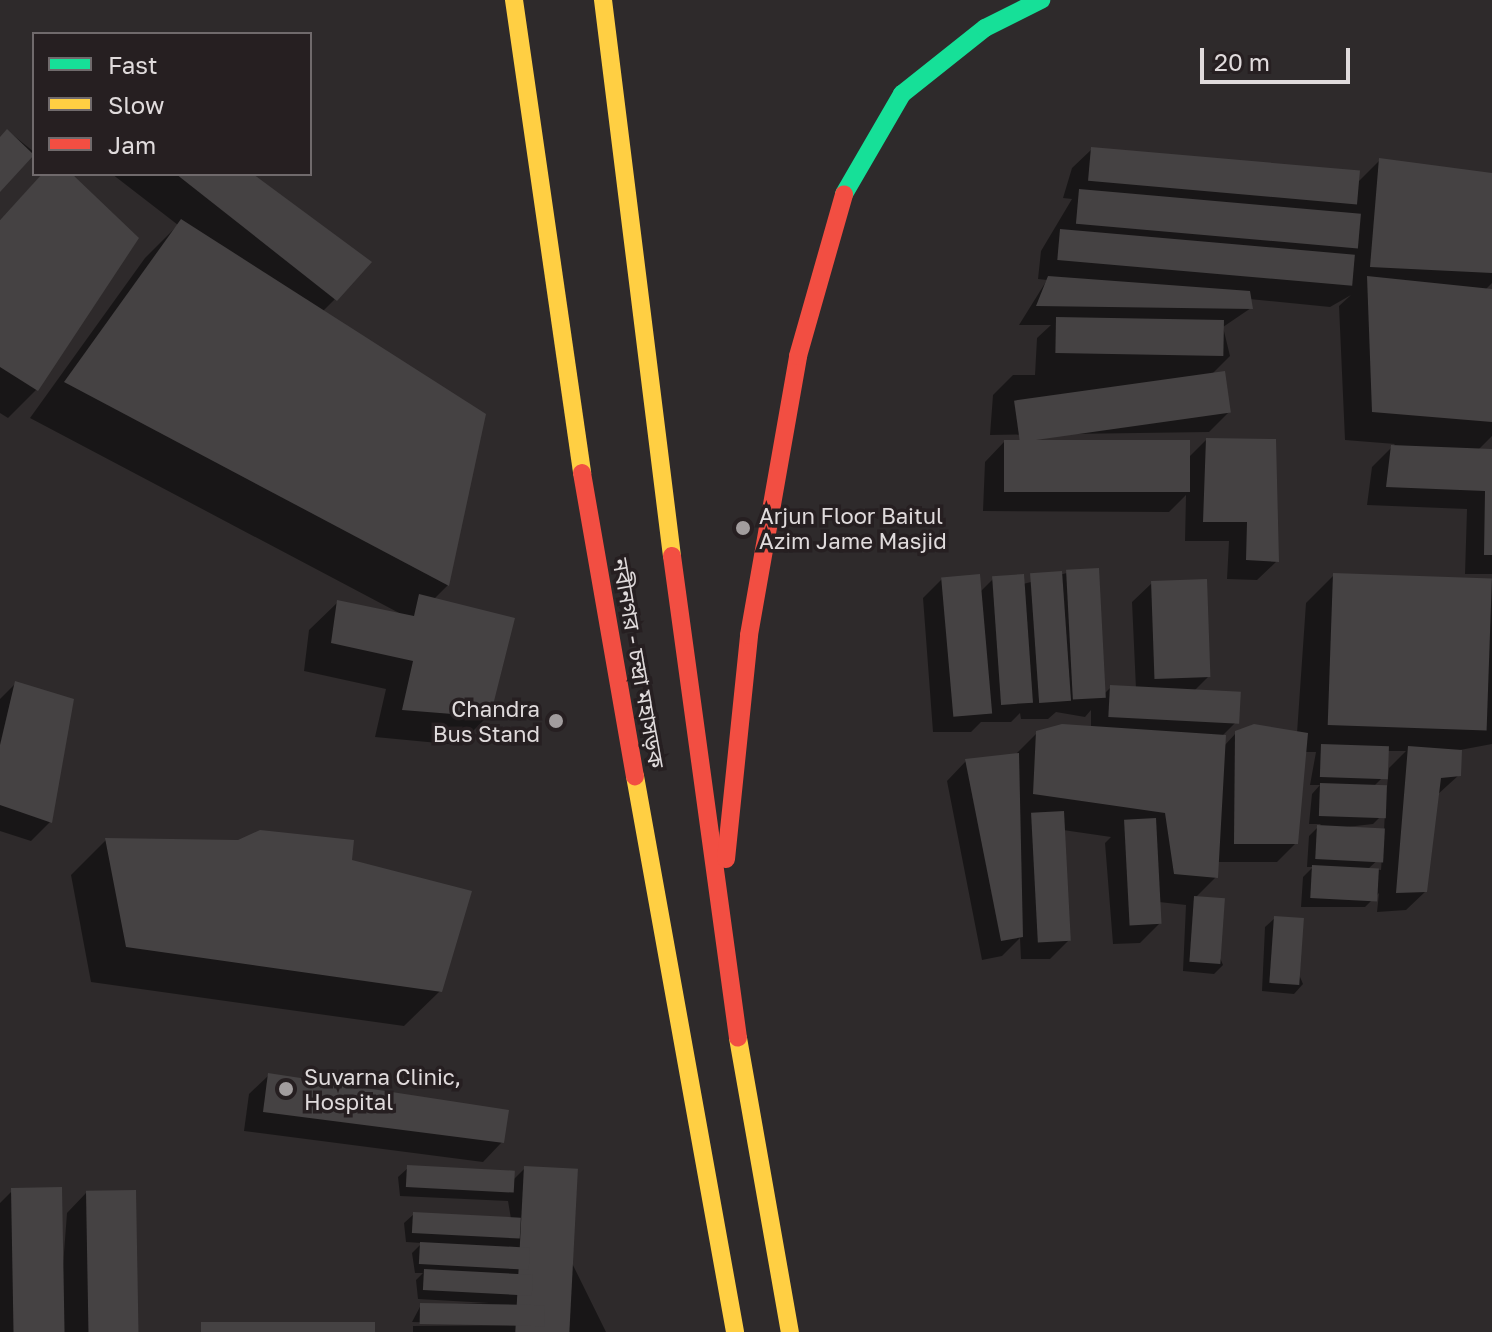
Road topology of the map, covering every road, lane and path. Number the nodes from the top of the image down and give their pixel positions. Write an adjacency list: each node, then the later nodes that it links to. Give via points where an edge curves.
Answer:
1 (514, 0): 5 (highway, নবীনগর - চন্দ্রা মহাসড়ক, via 589,524)
2 (603, 0): 4 (highway, নবীনগর - চন্দ্রা মহাসড়ক)
3 (1041, 0): 4 (highway, via 985,28 902,94 838,205 798,356 749,635)
4 (719, 931): 6 (highway, নবীনগর - চন্দ্রা মহাসড়ক)
5 (735, 1332)
6 (790, 1332)

